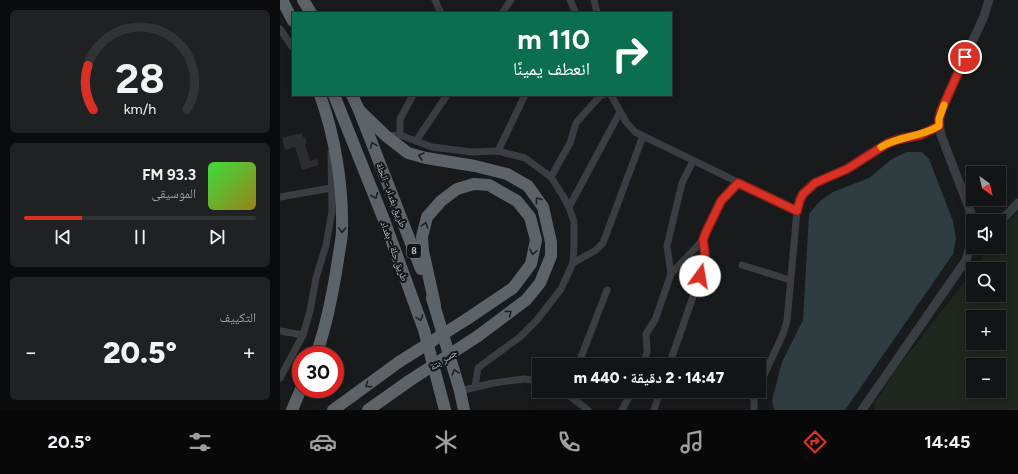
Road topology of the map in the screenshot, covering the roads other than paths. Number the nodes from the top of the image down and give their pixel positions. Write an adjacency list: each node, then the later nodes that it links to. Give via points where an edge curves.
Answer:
1 (282, 0): 13 (highway)
2 (303, 0): 8 (highway)
3 (435, 0): 9 (street)
4 (511, 0): 10 (street)
5 (570, 0): 11 (street)
6 (594, 0): 12 (street)
7 (989, 0): 26 (street, via 941,111)
8 (310, 12)
9 (441, 12)
10 (503, 12)
11 (576, 12)
12 (597, 12)
13 (292, 19)
14 (280, 29): 15 (street)
15 (292, 47)
16 (320, 96): 27 (highway)
17 (334, 96): 72 (highway, طريق حلة - بغداد / 8, one-way to 72, via 424,330)
18 (353, 96): 24 (highway, طريق بغداد - الحلة / 8)
19 (412, 96): 28 (street, via 400,119)
20 (446, 96): 31 (street)
21 (525, 96): 32 (street)
22 (600, 96): 34 (street, via 576,123 570,143)
23 (612, 96): 25 (street)
24 (360, 110): 29 (highway, جسر بتة); 52 (highway, طريق بغداد - الحلة / 8, one-way to 24)
25 (620, 112): 30 (street, via 635,132); 39 (street)
26 (939, 126): 40 (street, via 920,135 888,143 847,169 815,183 803,194); 41 (street)
27 (331, 132): 36 (street); 55 (highway, one-way to 55, via 339,176 342,231 334,283)
28 (400, 135): 29 (street); 31 (street)
29 (386, 136): 71 (highway, جسر بتة, one-way to 29, bridge, via 478,336 526,300 540,283 551,256 551,242 543,206 528,186 507,174 408,153)
30 (643, 136): 33 (street); 47 (street, via 603,243)
31 (416, 141): 32 (street, via 432,147 472,152)
32 (498, 151): 34 (street, via 525,158)
33 (693, 161): 35 (street); 49 (street, via 682,183 667,246)
34 (551, 178): 39 (street)
35 (738, 183): 40 (street); 43 (street, via 721,201)
36 (331, 188): 37 (street); 54 (street, via 332,211 326,245)
37 (280, 197)
38 (1018, 203): 42 (street)
39 (569, 207): 47 (street, via 574,222)
40 (797, 211): 50 (street)
41 (971, 214)
42 (1006, 216)
43 (703, 240): 49 (street); 58 (street, via 705,254 700,276)
44 (968, 254): 46 (street)
45 (972, 254): 46 (street)
46 (966, 260): 78 (street)
47 (573, 263): 62 (street, via 561,289 537,320 520,337 478,368)
48 (742, 265): 50 (street)
49 (671, 274): 57 (street, via 655,320 646,334)
50 (790, 280): 59 (street, via 785,327)
51 (607, 290): 56 (street)
52 (435, 305): 63 (highway, طريق بغداد - الحلة / 8, one-way to 52); 70 (highway, جسر بتة, one-way to 70, bridge, via 423,251 422,237 427,217 440,201 457,189 474,184 489,185 517,201 530,217 536,240 531,264 513,288 399,362)
53 (280, 332): 54 (street)
54 (303, 335): 60 (street)
55 (319, 346)
56 (581, 358)
57 (646, 358)
58 (671, 358)
59 (766, 370)
60 (280, 378)
61 (532, 380): 62 (street, via 524,378)
62 (474, 387): 63 (street)
63 (460, 391): 73 (highway, طريق بغداد - الحلة / 8)
64 (297, 398): 69 (highway)
65 (573, 398): 74 (street)
66 (628, 398): 75 (street)
67 (658, 398): 76 (street)
68 (754, 398): 77 (street)
69 (292, 410)
70 (333, 410)
71 (368, 410)
72 (445, 410)
73 (464, 410)
74 (588, 410)
75 (622, 410)
76 (654, 410)
77 (754, 410)
78 (862, 410)

